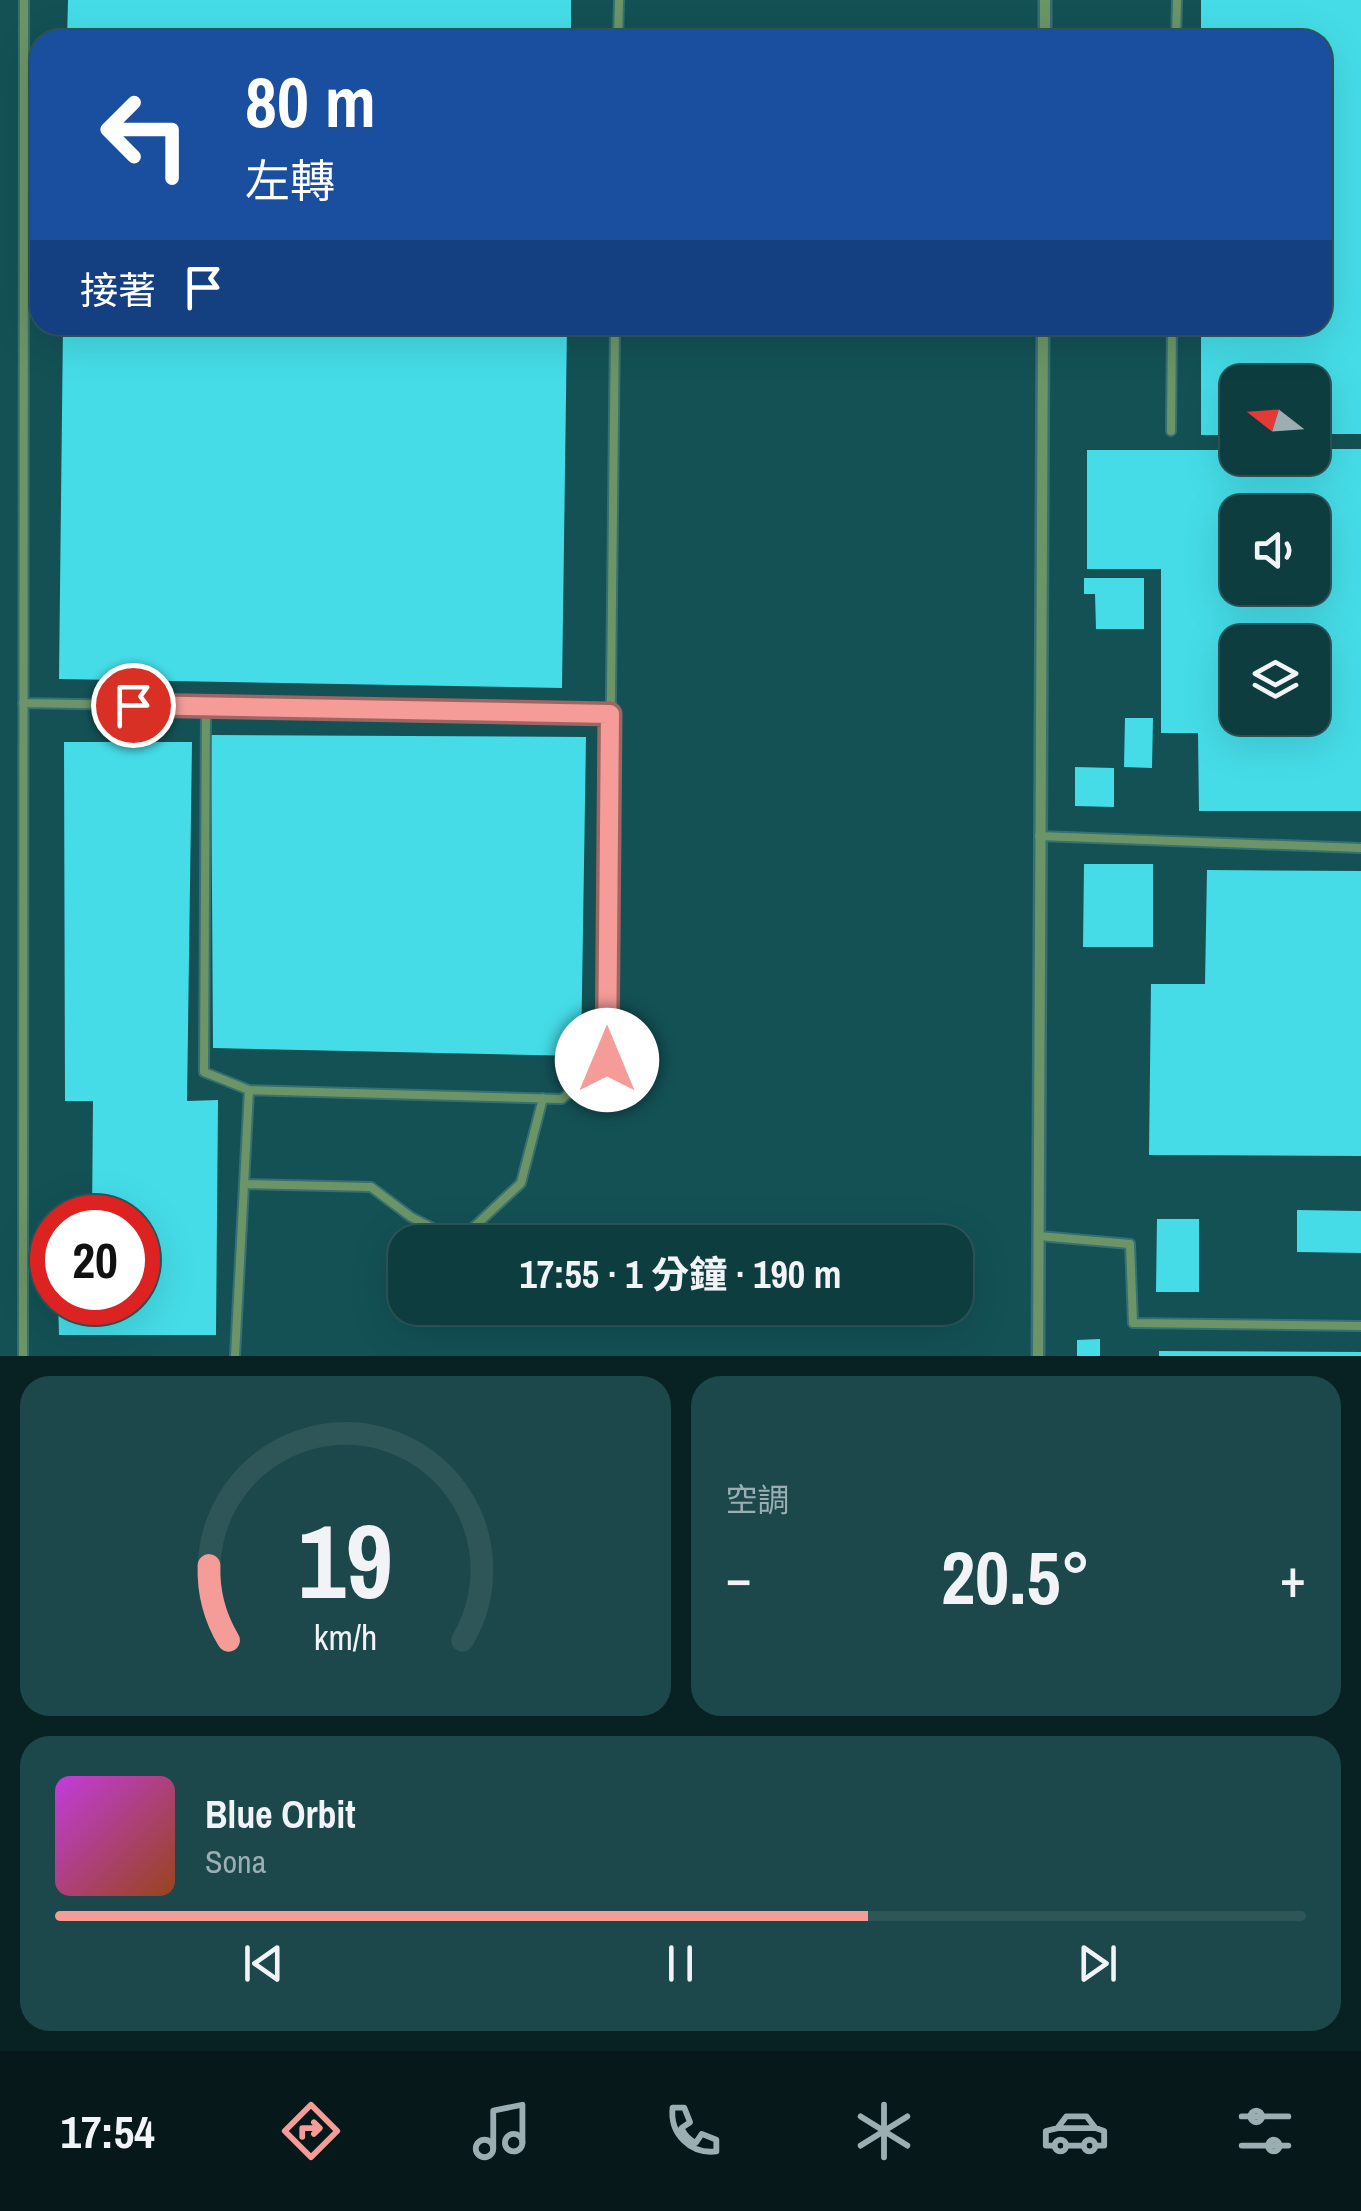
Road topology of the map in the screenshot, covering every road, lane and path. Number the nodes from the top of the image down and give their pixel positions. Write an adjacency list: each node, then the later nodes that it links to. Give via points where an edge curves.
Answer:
1 (24, 0): 12 (lane)
2 (618, 0): 5 (lane)
3 (1045, 0): 6 (street)
4 (1177, 0): 7 (lane)
5 (618, 30)
6 (1045, 30)
7 (1176, 30)
8 (615, 335): 14 (lane)
9 (1043, 335): 15 (street)
10 (1172, 335): 11 (lane)
11 (1171, 431)
12 (24, 703): 13 (lane); 22 (lane)
13 (206, 707): 14 (lane); 17 (lane, via 204,1072)
14 (610, 714): 18 (lane, via 607,1060 562,1099)
15 (1039, 836): 16 (lane); 20 (street)
16 (1361, 848)
17 (249, 1090): 18 (lane); 19 (lane)
18 (543, 1098): 19 (lane, via 521,1182 459,1241 371,1187)
19 (244, 1184): 23 (lane)
20 (1039, 1236): 21 (lane, via 1130,1244 1132,1323); 24 (street)
21 (1361, 1326)
22 (23, 1356)
23 (235, 1356)
24 (1038, 1356)

